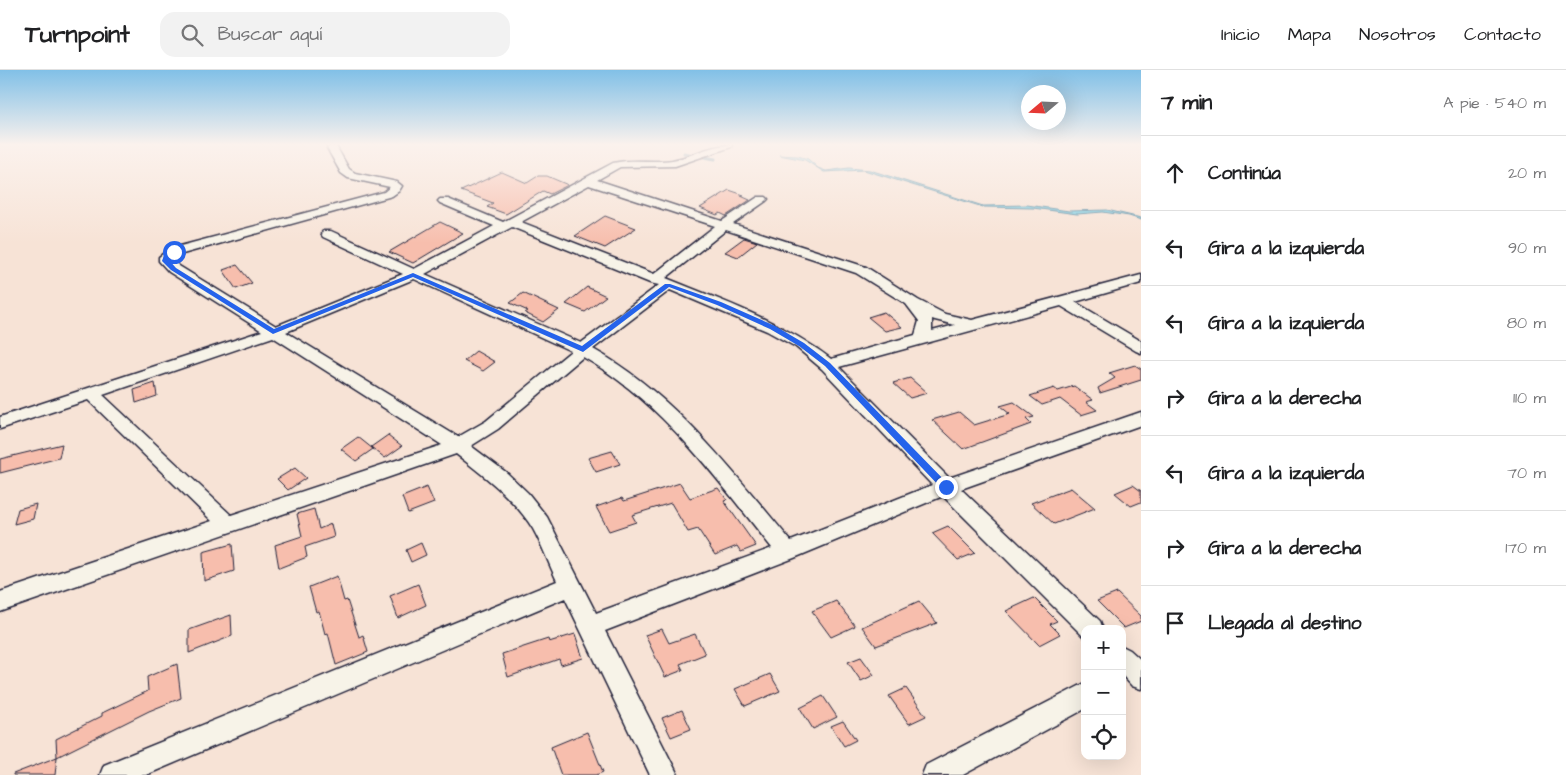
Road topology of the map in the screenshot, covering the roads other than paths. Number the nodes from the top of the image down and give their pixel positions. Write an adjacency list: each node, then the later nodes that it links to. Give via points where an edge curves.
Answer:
1 (360, 178): 15 (street, via 396,186 388,194 174,252 166,257 174,269)
2 (590, 178): 3 (street)
3 (586, 180): 6 (street); 7 (street)
4 (762, 199): 7 (street)
5 (444, 201): 6 (street)
6 (507, 224): 9 (street); 11 (street)
7 (724, 225): 11 (street); 12 (street, via 861,270)
8 (327, 234): 9 (street)
9 (413, 275): 15 (street); 18 (street)
10 (1141, 279): 13 (street)
11 (662, 282): 18 (street); 19 (street, via 772,328 801,344)
12 (911, 301): 14 (street, via 940,317); 16 (street, via 926,320)
13 (1063, 301): 14 (street); 17 (street)
14 (972, 324): 16 (street)
15 (273, 332): 20 (street); 23 (street)
16 (922, 337): 19 (street)
17 (1141, 348)
18 (583, 349): 23 (street, via 492,425); 26 (street, via 633,382 677,422)
19 (828, 365): 24 (street)
20 (90, 392): 22 (street); 25 (street)
21 (1141, 418): 24 (street)
22 (0, 423)
23 (458, 446): 25 (street); 27 (street, via 500,478 521,499 540,523)
24 (946, 487): 26 (street); 29 (street)
25 (229, 526): 28 (street)
26 (786, 552): 30 (street)
27 (570, 586): 30 (street); 32 (street)
28 (0, 602)
29 (1088, 625)
30 (590, 626): 33 (street)
31 (1081, 697): 34 (street)
32 (114, 775)
33 (664, 775)
34 (936, 775)

